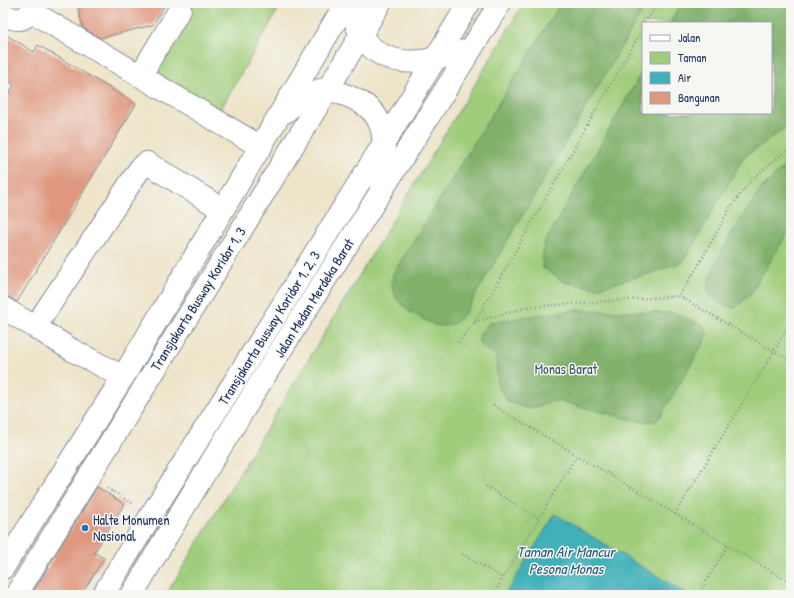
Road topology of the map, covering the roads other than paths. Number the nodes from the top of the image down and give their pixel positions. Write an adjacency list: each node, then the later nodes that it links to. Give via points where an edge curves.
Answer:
1 (346, 3): 14 (main road)
2 (355, 3): 9 (main road, via 356,24)
3 (380, 3): 9 (main road, Transjakarta Busway Koridor 1, 3)
4 (469, 3): 11 (main road, Transjakarta Busway Koridor 1, 2, 3)
5 (500, 3): 10 (main road, Jalan Medan Merdeka Barat)
6 (35, 8): 8 (main road, via 21,19 13,20); 12 (main road)
7 (180, 9): 12 (main road)
8 (3, 14)
9 (360, 35): 11 (main road, via 371,48 384,56 407,62); 13 (main road, Transjakarta Busway Koridor 1, 3)
10 (471, 49): 11 (main road); 17 (main road, Jalan Medan Merdeka Barat)
11 (434, 60): 15 (main road, Transjakarta Busway Koridor 1, 2, 3)
12 (140, 76): 16 (main road)
13 (328, 89): 14 (main road, via 297,101); 15 (main road, via 354,98 373,111 381,126); 23 (main road, Transjakarta Busway Koridor 1, 3)
14 (274, 123): 16 (main road)
15 (384, 143): 17 (main road); 24 (main road, Transjakarta Busway Koridor 1, 2, 3)
16 (261, 147): 18 (main road)
17 (381, 190): 25 (main road, Jalan Medan Merdeka Barat, via 171,527)
18 (222, 209): 20 (main road, via 147,163 141,167); 21 (main road)
19 (3, 308): 20 (main road)
20 (35, 327): 21 (main road)
21 (123, 377): 22 (main road)
22 (3, 568)
23 (16, 595)
24 (103, 595)
25 (132, 595)

